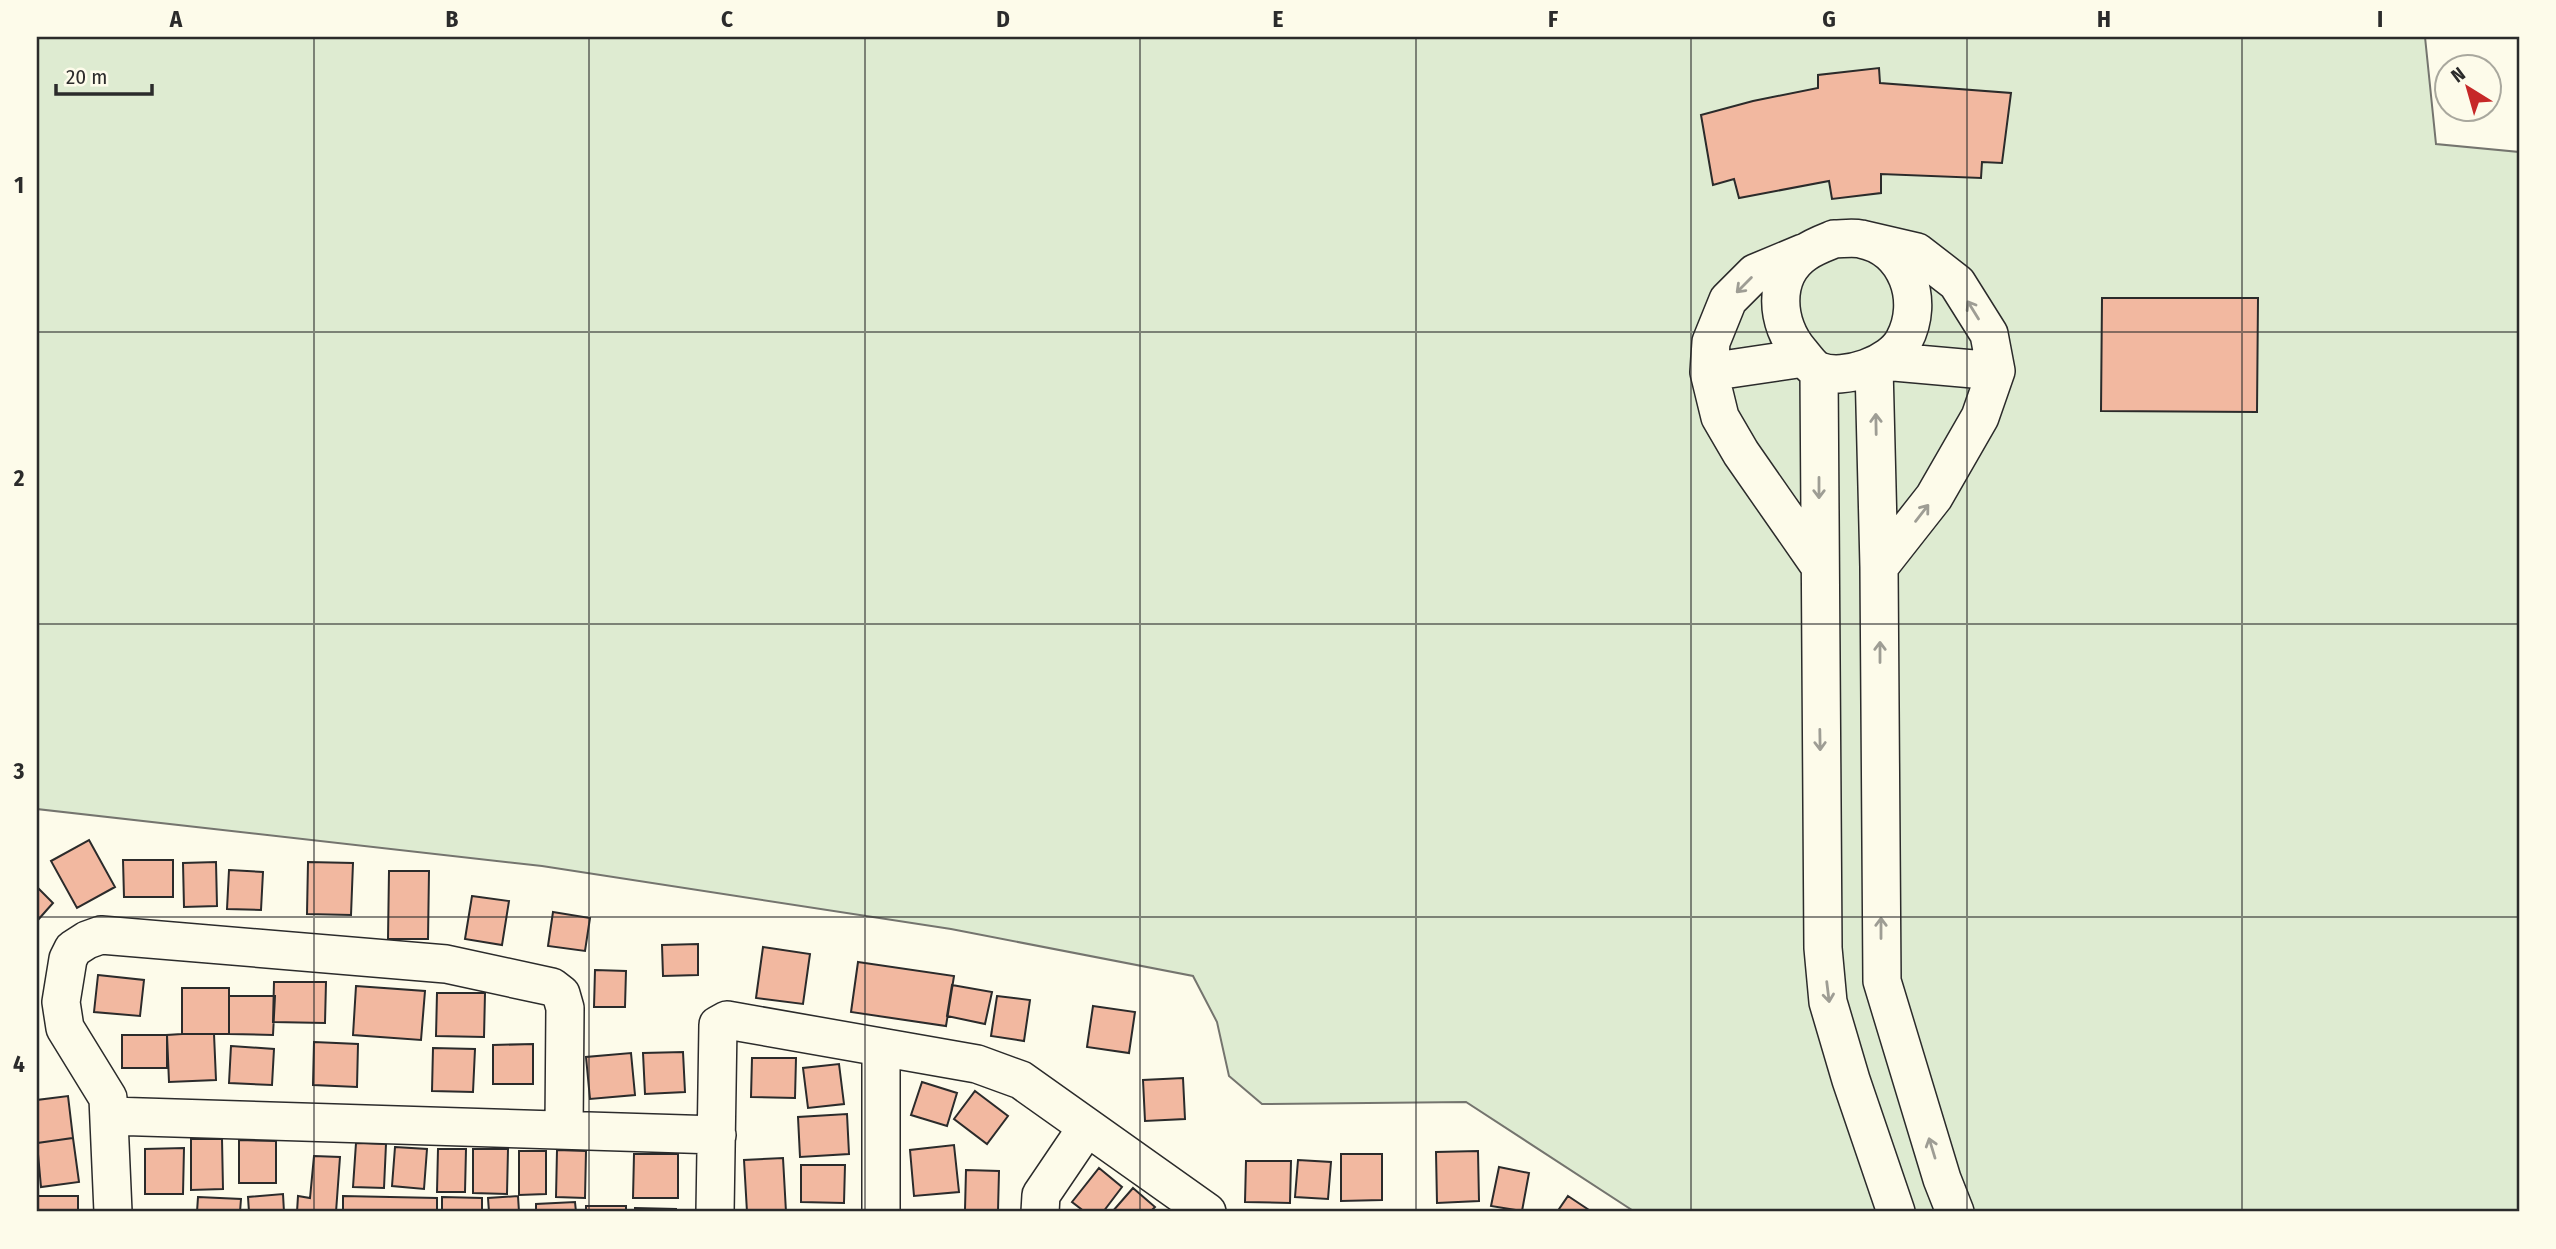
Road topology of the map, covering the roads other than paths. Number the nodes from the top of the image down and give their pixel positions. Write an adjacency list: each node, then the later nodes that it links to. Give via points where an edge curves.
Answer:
1 (1861, 239): 2 (street, via 1834,239); 4 (street, via 1887,250 1906,271 1915,301 1904,342); 5 (street, one-way to 1, via 1989,334 1957,283 1917,252)
2 (1803, 253): 3 (street, via 1787,274 1779,305 1788,339); 6 (street, one-way to 6, via 1755,273 1728,300 1711,342)
3 (1812, 364): 4 (street, via 1856,372); 6 (street); 7 (street, one-way to 7)
4 (1879, 364): 5 (street); 8 (street, one-way to 4)
5 (1996, 370): 8 (street, one-way to 5, via 1934,497 1980,417)
6 (1709, 372): 7 (street, via 1720,417)
7 (1819, 565): 10 (street)
8 (1880, 566): 9 (street, one-way to 8)
9 (1880, 689): 10 (street); 22 (street, one-way to 9, via 1882,981)
10 (1820, 690): 21 (street, one-way to 21, via 1823,948 1828,1002)
11 (881, 1048): 13 (street, via 977,1064 1021,1080); 15 (street, via 722,1022 718,1025); 18 (street)
12 (110, 1116): 14 (street); 14 (street, via 108,1098 65,1028 61,1002 73,949 101,936 446,964 552,987 561,993 565,1008); 16 (street)
13 (1087, 1127): 19 (street, via 1041,1195); 20 (street)
14 (564, 1129): 15 (street)
15 (717, 1135): 17 (street)
16 (113, 1212)
17 (715, 1212)
18 (881, 1212)
19 (1040, 1212)
20 (1207, 1212)
21 (1896, 1212)
22 (1955, 1212)

